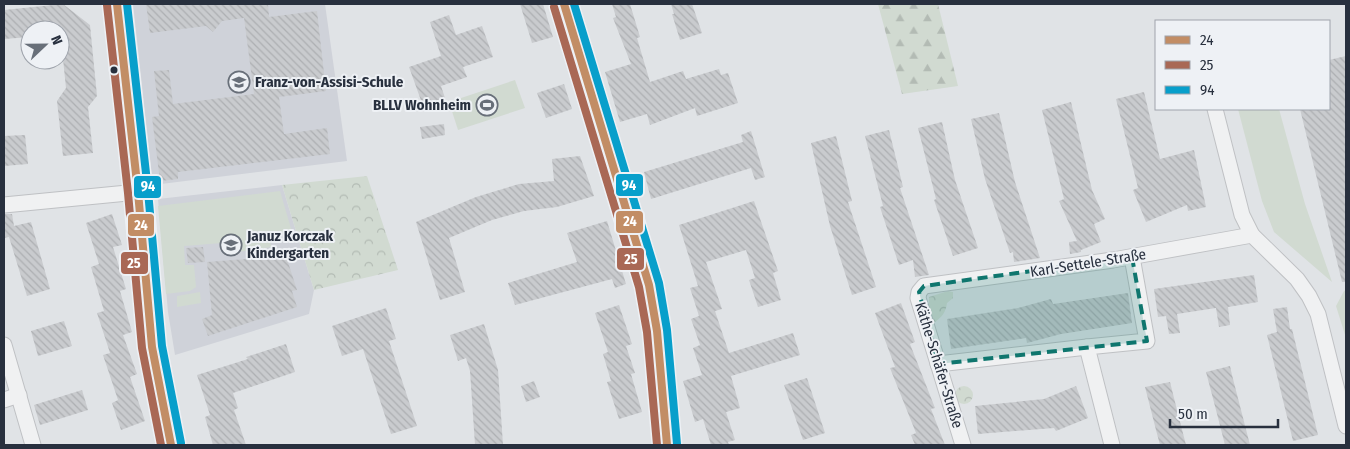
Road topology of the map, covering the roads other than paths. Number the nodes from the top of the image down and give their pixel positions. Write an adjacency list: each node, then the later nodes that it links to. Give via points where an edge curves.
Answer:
1 (117, 4): 4 (street)
2 (564, 4): 17 (street, via 649,285 658,331)
3 (1215, 110): 6 (street, via 1237,200)
4 (138, 192): 5 (street); 16 (street, via 153,359)
5 (4, 205)
6 (1252, 235): 7 (street, Karl-Settele-Straße); 14 (street, via 1297,279 1318,314)
7 (1132, 257): 8 (street, Karl-Settele-Straße); 10 (street, via 1148,341)
8 (924, 286): 11 (street, Käthe-Schäfer-Straße, via 918,298)
9 (4, 345): 12 (street)
10 (1087, 347): 11 (street); 19 (street)
11 (938, 364): 18 (street, Käthe-Schäfer-Straße)
12 (19, 395): 13 (street); 15 (street)
13 (4, 400)
14 (1346, 426)
15 (34, 445)
16 (171, 445)
17 (667, 445)
18 (963, 445)
19 (1112, 445)

